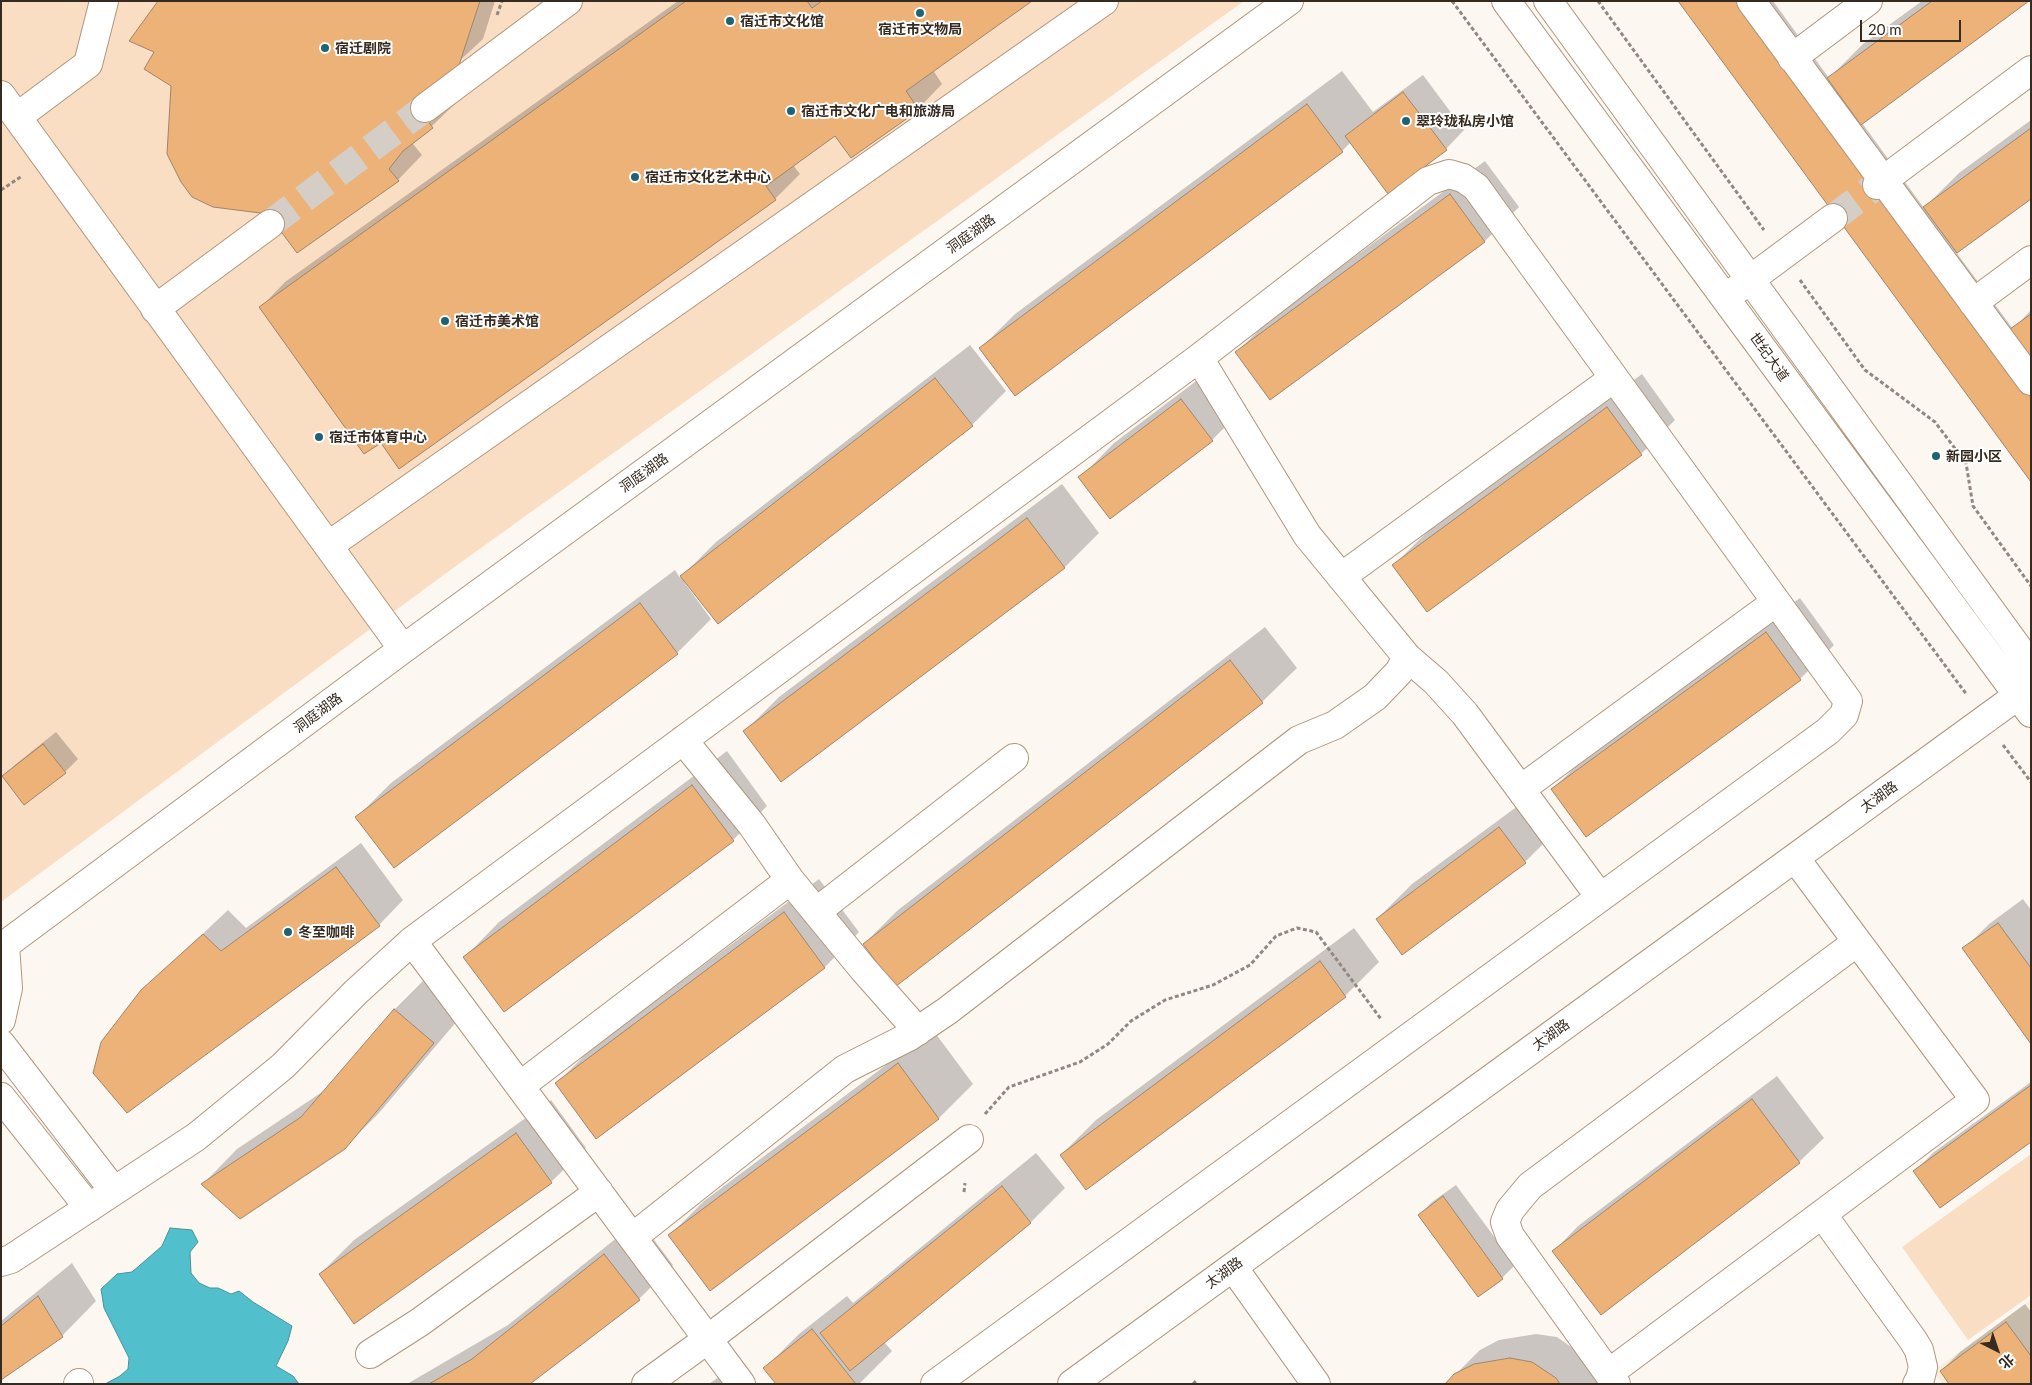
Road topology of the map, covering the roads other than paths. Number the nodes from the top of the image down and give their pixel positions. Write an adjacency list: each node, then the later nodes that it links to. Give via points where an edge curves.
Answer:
1 (104, 1): 13 (street, via 88,64)
2 (568, 1): 12 (street)
3 (1104, 1): 25 (street)
4 (1289, 1): 28 (street, 洞庭湖路)
5 (1506, 1): 19 (street, 世纪大道)
6 (1548, 1): 18 (street)
7 (1751, 1): 9 (street)
8 (1868, 1): 9 (street)
9 (1792, 58): 14 (street)
10 (2031, 70): 14 (street)
11 (1, 95): 13 (street)
12 (425, 108)
13 (17, 117): 21 (street)
14 (1880, 183): 20 (street)
15 (1833, 218): 18 (street)
16 (270, 224): 21 (street)
17 (2031, 260): 20 (street)
18 (1750, 280): 19 (street); 30 (street)
19 (1725, 298): 31 (street, 世纪大道)
20 (1973, 303): 24 (street)
21 (155, 309): 25 (street)
22 (1198, 358): 23 (street, via 1428,182 1449,174 1476,187); 26 (street, via 1307,534); 32 (street)
23 (1614, 378): 26 (street); 27 (street)
24 (2031, 381)
25 (328, 546): 28 (street)
26 (1341, 577): 29 (street)
27 (1776, 602): 34 (street); 37 (street, via 1848,700 1844,714 1828,731)
28 (403, 650): 41 (street, 洞庭湖路)
29 (1407, 657): 34 (street, via 1465,714); 43 (street, via 1399,672 1375,697 1335,725 1299,740)
30 (2031, 666)
31 (2026, 698): 35 (street, 太湖路, via 1985,720)
32 (683, 740): 36 (street, via 752,825); 39 (street)
33 (1014, 758): 38 (street)
34 (1521, 789): 37 (street)
35 (1795, 858): 40 (street); 54 (street, 太湖路)
36 (790, 880): 38 (street); 45 (street)
37 (1600, 897): 60 (street)
38 (816, 912): 43 (street)
39 (412, 941): 45 (street); 48 (street, via 283,1066 196,1137)
40 (1857, 942): 51 (street, via 1975,1100); 57 (street, via 1530,1186 1510,1210 1505,1222 1510,1236)
41 (3, 947): 42 (street, via 8,988)
42 (1, 1020)
43 (918, 1031): 52 (street, via 845,1069)
44 (1, 1044): 48 (street)
45 (520, 1086): 49 (street)
46 (1, 1097): 50 (street)
47 (969, 1139): 55 (street)
48 (114, 1191): 50 (street)
49 (599, 1192): 52 (street); 56 (street, via 420,1322)
50 (88, 1208): 53 (street, via 11,1259)
51 (1822, 1214): 57 (street); 63 (street, via 1916,1345 1923,1367)
52 (633, 1238): 55 (street)
53 (1, 1262)
54 (1233, 1266): 61 (street, 太湖路); 62 (street)
55 (708, 1339): 58 (street); 59 (street)
56 (370, 1354)
57 (1613, 1378)
58 (646, 1384)
59 (742, 1384)
60 (935, 1384)
61 (1072, 1384)
62 (1316, 1384)
63 (1916, 1384)

